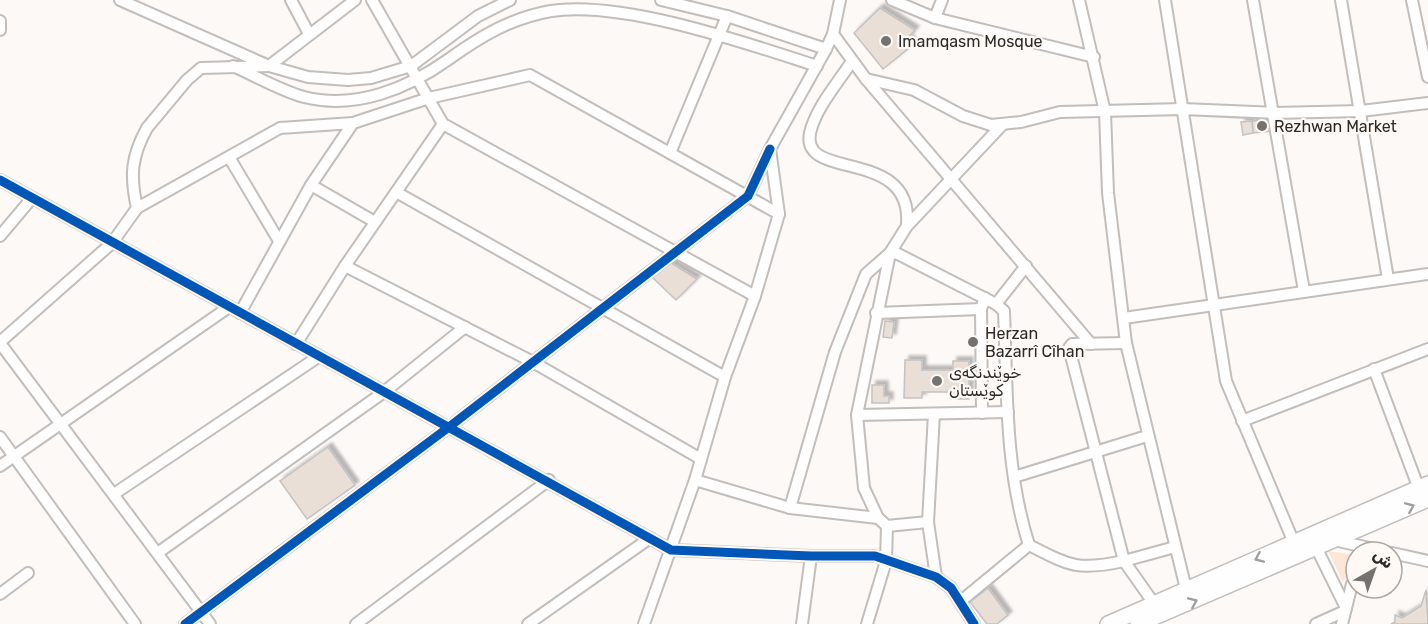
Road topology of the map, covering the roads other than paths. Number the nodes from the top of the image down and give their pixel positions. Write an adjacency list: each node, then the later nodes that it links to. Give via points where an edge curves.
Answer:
1 (120, 0): 26 (street)
2 (291, 0): 19 (street)
3 (355, 0): 19 (street)
4 (372, 0): 27 (street)
5 (510, 0): 27 (street, via 478,16)
6 (661, 0): 15 (street)
7 (840, 0): 20 (street)
8 (892, 0): 16 (street)
9 (942, 0): 16 (street)
10 (1079, 0): 23 (street)
11 (1165, 0): 34 (street)
12 (1253, 0): 37 (street)
13 (1341, 0): 35 (street)
14 (1412, 0): 29 (street)
15 (728, 16): 21 (street); 22 (street)
16 (935, 18): 23 (street)
17 (0, 21): 18 (street)
18 (0, 30)
19 (309, 34): 26 (street)
20 (833, 34): 22 (street); 24 (street)
21 (719, 35): 28 (street); 30 (street, via 620,13 554,11 501,26); 42 (street)
22 (826, 49): 28 (street)
23 (1094, 57): 36 (street)
24 (852, 61): 31 (street); 53 (street, via 817,116 810,144 827,160 876,173 893,184 906,201)
25 (233, 66): 26 (street); 30 (street, via 292,93 330,101 378,95); 50 (street, via 209,66 194,73 147,128 137,148 132,172)
26 (269, 66): 27 (street, via 308,77 348,80 371,78)
27 (411, 66): 30 (street)
28 (817, 66): 41 (street)
29 (1428, 76)
30 (418, 79): 32 (street)
31 (866, 79): 40 (street, via 914,90 974,121); 44 (street)
32 (429, 98): 38 (street); 39 (street); 42 (street, via 530,75)
33 (1428, 103): 35 (street)
34 (1183, 109): 36 (street); 37 (street); 67 (street)
35 (1361, 111): 37 (street); 62 (street)
36 (1105, 112): 40 (street, via 1060,112); 73 (street, via 1108,193)
37 (1275, 112): 63 (street)
38 (353, 123): 43 (street, via 280,128); 46 (street)
39 (443, 124): 47 (street); 57 (street)
40 (1003, 124): 44 (street)
41 (770, 149): 48 (street); 51 (street)
42 (670, 153): 48 (street)
43 (230, 157): 50 (street); 55 (street)
44 (951, 177): 53 (street); 60 (street)
45 (0, 180): 49 (street)
46 (311, 185): 52 (street); 55 (street)
47 (396, 192): 52 (street); 69 (street)
48 (748, 196): 51 (street); 57 (street)
49 (32, 198): 54 (street); 56 (street)
50 (137, 208): 56 (street)
51 (779, 213): 64 (street)
52 (375, 222): 59 (street)
53 (907, 226): 58 (street)
54 (0, 236)
55 (279, 241): 71 (street)
56 (112, 243): 68 (street); 75 (street)
57 (674, 253): 64 (street); 69 (street)
58 (890, 253): 65 (street); 72 (street); 103 (street, via 866,274 835,352)
59 (345, 266): 74 (street); 77 (street)
60 (1026, 266): 66 (street); 78 (street)
61 (1428, 273): 62 (street)
62 (1388, 279): 63 (street)
63 (1304, 291): 67 (street)
64 (755, 296): 83 (street)
65 (985, 298): 66 (street); 70 (street)
66 (996, 304): 85 (street, via 1004,311)
67 (1214, 304): 73 (street); 89 (street, via 1226,381)
68 (229, 307): 71 (street); 90 (street)
69 (603, 307): 81 (street); 83 (street)
70 (981, 309): 72 (street); 86 (street)
71 (240, 313): 77 (street)
72 (876, 313): 88 (street)
73 (1124, 318): 76 (street)
74 (465, 327): 81 (street); 84 (street)
75 (0, 343): 90 (street)
76 (1126, 343): 78 (street); 92 (street)
77 (296, 344): 80 (street)
78 (1091, 344): 94 (street, via 1072,344 1069,348)
79 (1428, 349): 82 (street)
80 (318, 357): 84 (street); 102 (street)
81 (531, 361): 91 (street); 96 (street)
82 (1374, 369): 89 (street); 101 (street)
83 (725, 377): 96 (street)
84 (384, 392): 91 (street); 115 (street)
85 (1008, 412): 86 (street); 98 (street)
86 (982, 413): 87 (street)
87 (934, 414): 88 (street); 105 (street)
88 (857, 415): 104 (street, via 864,488)
89 (1242, 421): 111 (street)
90 (62, 424): 95 (street); 102 (street)
91 (448, 427): 99 (street); 128 (street)
92 (1147, 436): 94 (street); 113 (street)
93 (0, 437): 95 (street)
94 (1096, 452): 98 (street); 119 (street)
95 (14, 456): 97 (street); 130 (street)
96 (701, 459): 100 (street)
97 (0, 466)
98 (1014, 477): 112 (street, via 1017,507)
99 (549, 480): 107 (street); 133 (street)
100 (695, 480): 103 (street); 114 (street)
101 (1425, 491): 108 (street, one-way to 101); 109 (street)
102 (114, 494): 115 (street)
103 (790, 508): 104 (street)
104 (878, 518): 106 (street)
105 (928, 522): 106 (street); 122 (street)
106 (887, 526): 118 (street)
107 (650, 538): 114 (street); 134 (street)
108 (1335, 540): 109 (street); 110 (street)
109 (1313, 541): 111 (street); 127 (street); 129 (street, one-way to 109)
110 (1344, 542)
111 (1294, 543): 123 (street, one-way to 123)
112 (1029, 545): 119 (street, via 1069,565 1100,566); 126 (street)
113 (1175, 547): 119 (street); 123 (street)
114 (671, 549): 116 (street); 135 (street)
115 (159, 552): 128 (street)
116 (811, 556): 118 (street, via 875,556); 136 (street)
117 (1404, 556): 120 (street)
118 (886, 561): 122 (street); 137 (street)
119 (1124, 561): 129 (street)
120 (1428, 561)
121 (28, 573): 124 (street)
122 (936, 576): 126 (street)
123 (1186, 589): 129 (street)
124 (0, 594)
125 (1348, 600): 127 (street)
126 (961, 601): 138 (street)
127 (1346, 610): 141 (street); 142 (street)
128 (201, 612): 131 (street); 132 (street)
129 (1164, 614): 139 (street); 140 (street)
130 (135, 624)
131 (184, 624)
132 (210, 624)
133 (356, 624)
134 (528, 624)
135 (644, 624)
136 (802, 624)
137 (867, 624)
138 (974, 624)
139 (1108, 624)
140 (1138, 624)
141 (1316, 624)
142 (1342, 624)

